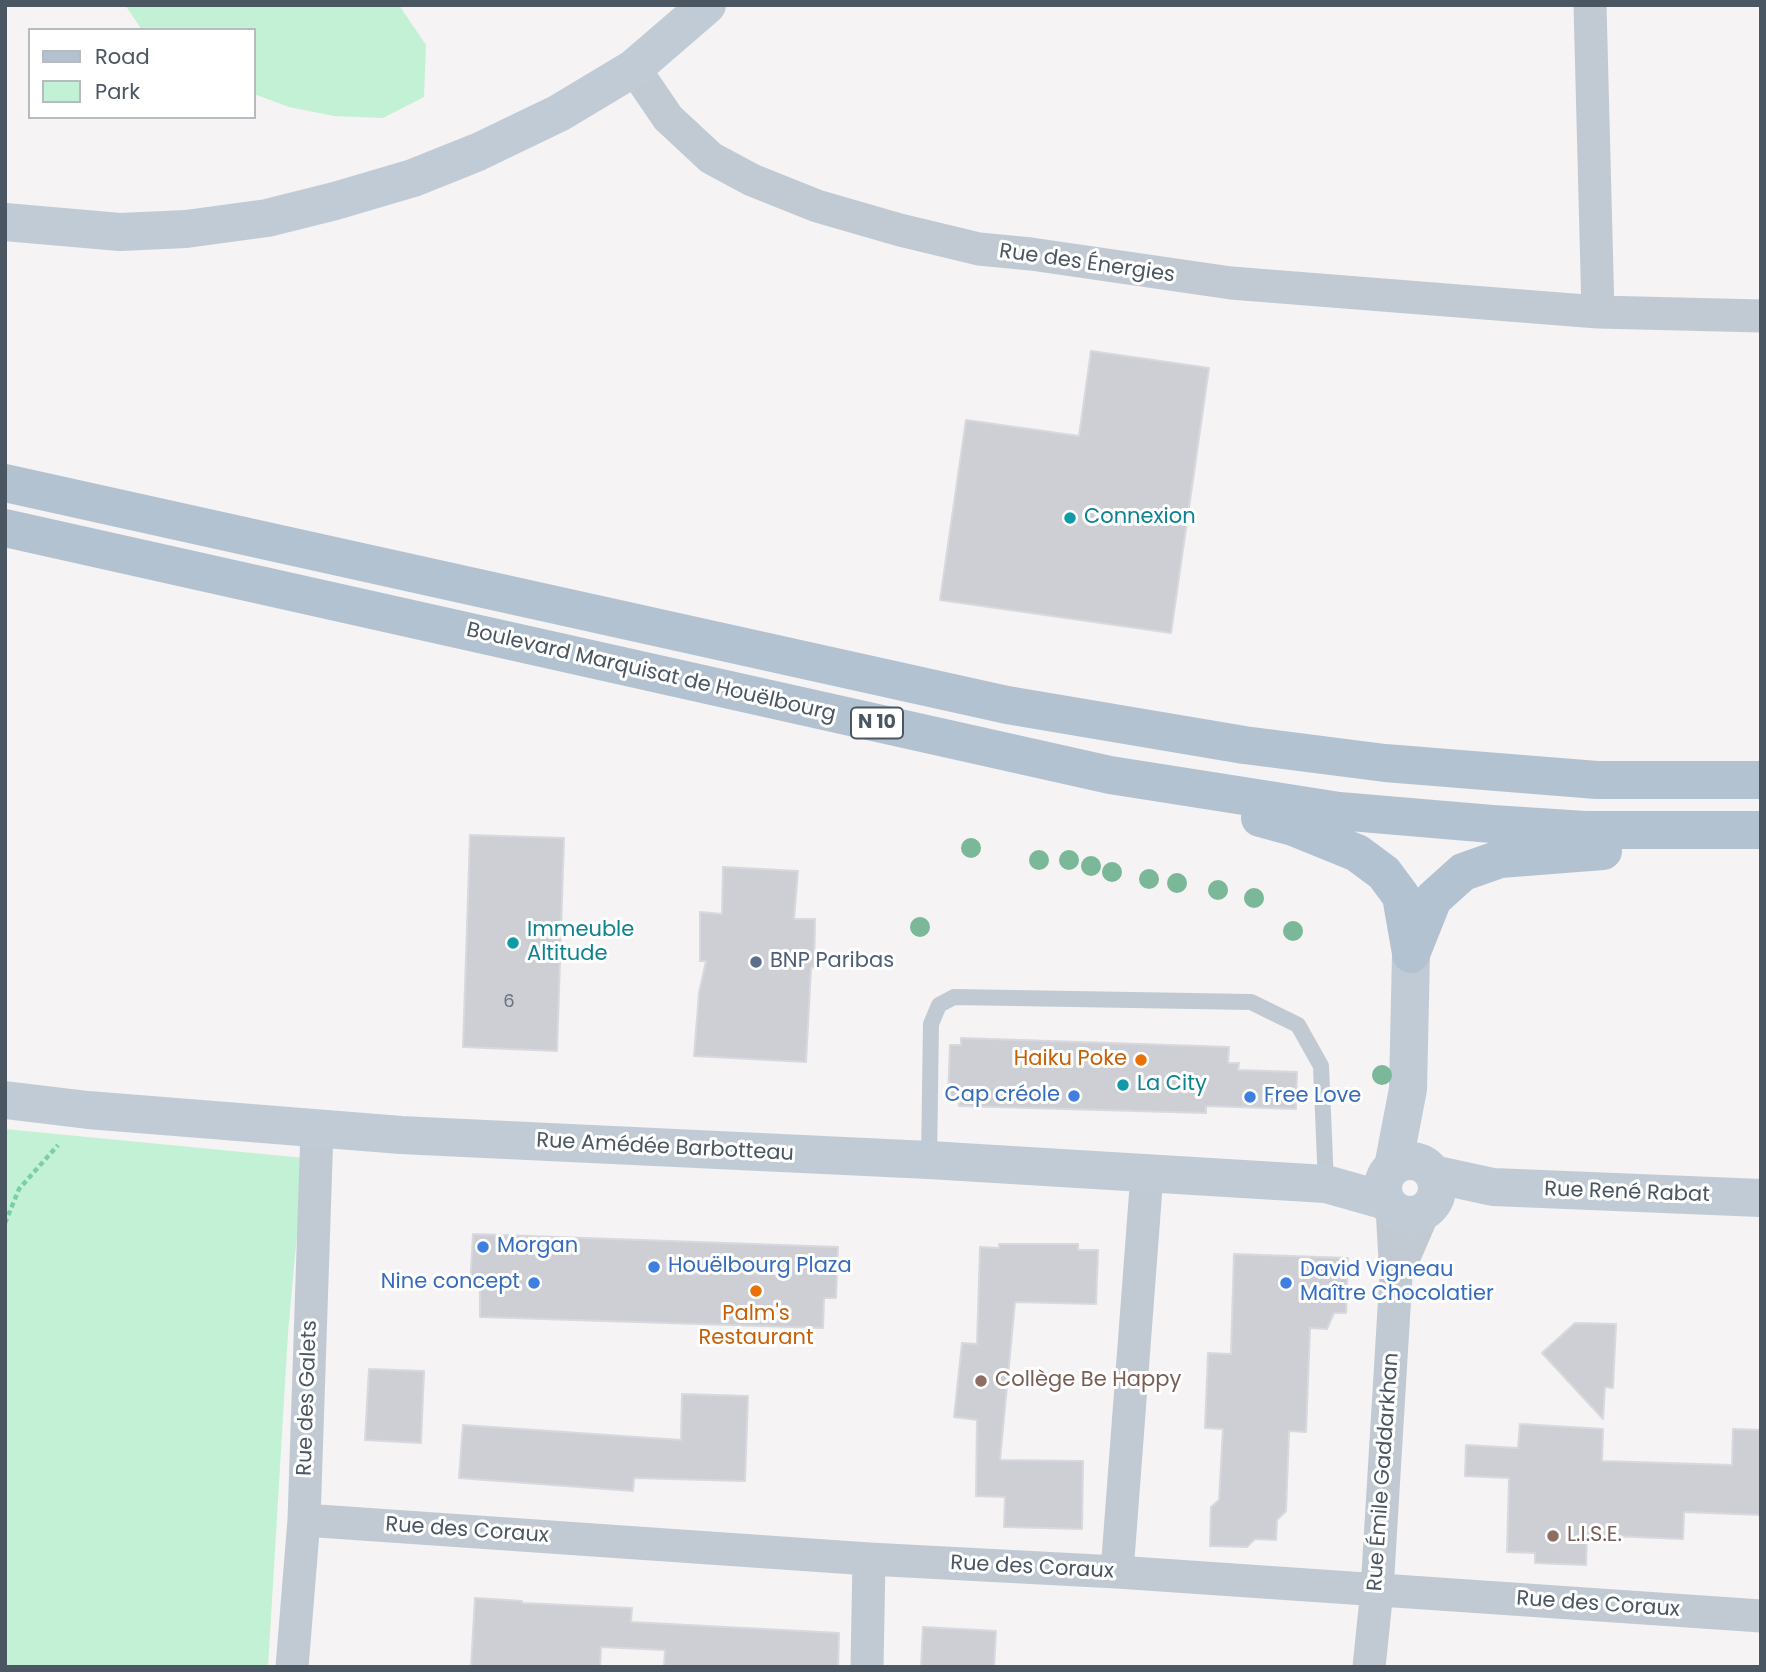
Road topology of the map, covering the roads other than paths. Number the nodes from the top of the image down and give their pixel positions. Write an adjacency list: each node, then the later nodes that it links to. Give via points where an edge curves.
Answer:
1 (707, 5): 3 (street)
2 (1590, 5): 5 (street)
3 (634, 68): 4 (street, via 559,113 478,152 413,178 289,213 186,229 120,232); 5 (street, Rue des Énergies, via 668,118 711,158 817,206 900,230 979,249 1231,283)
4 (5, 222)
5 (1598, 312): 6 (street, Rue des Énergies)
6 (1761, 316)
7 (5, 483): 10 (main road, Boulevard Marquisat de Houëlbourg / N 10, via 1007,705 1244,745 1385,763 1597,780)
8 (5, 528): 9 (main road, Boulevard Marquisat de Houëlbourg / N 10)
9 (1110, 775): 11 (main road, Boulevard Marquisat de Houëlbourg / N 10, via 1339,811 1478,823 1585,830); 13 (main road, via 1293,827 1357,853 1384,873 1401,896)
10 (1761, 780)
11 (1761, 830)
12 (1761, 839): 13 (main road, via 1500,859 1463,872 1433,899)
13 (1411, 954): 19 (street, Rue Émile Gaddarkhan)
14 (5, 1100): 15 (street, Rue Amédée Barbotteau)
15 (317, 1130): 16 (street, Rue Amédée Barbotteau); 21 (street, Rue des Galets)
16 (929, 1160): 17 (street, Rue Amédée Barbotteau); 18 (lane, via 931,1024 939,1005 954,997 1251,1002 1298,1025 1321,1066)
17 (1147, 1174): 18 (street, Rue Amédée Barbotteau); 23 (street)
18 (1326, 1184): 19 (street, Rue Amédée Barbotteau)
19 (1409, 1188): 20 (street, Rue René Rabat); 24 (street, Rue Émile Gaddarkhan, via 1396,1276)
20 (1761, 1198)
21 (304, 1520): 22 (street, Rue des Coraux); 26 (street, Rue des Galets)
22 (869, 1559): 23 (street, Rue des Coraux); 27 (street)
23 (1116, 1572): 24 (street, Rue des Coraux)
24 (1377, 1590): 25 (street, Rue des Coraux); 28 (street, Rue Émile Gaddarkhan)
25 (1761, 1616)
26 (292, 1667)
27 (867, 1667)
28 (1369, 1667)

